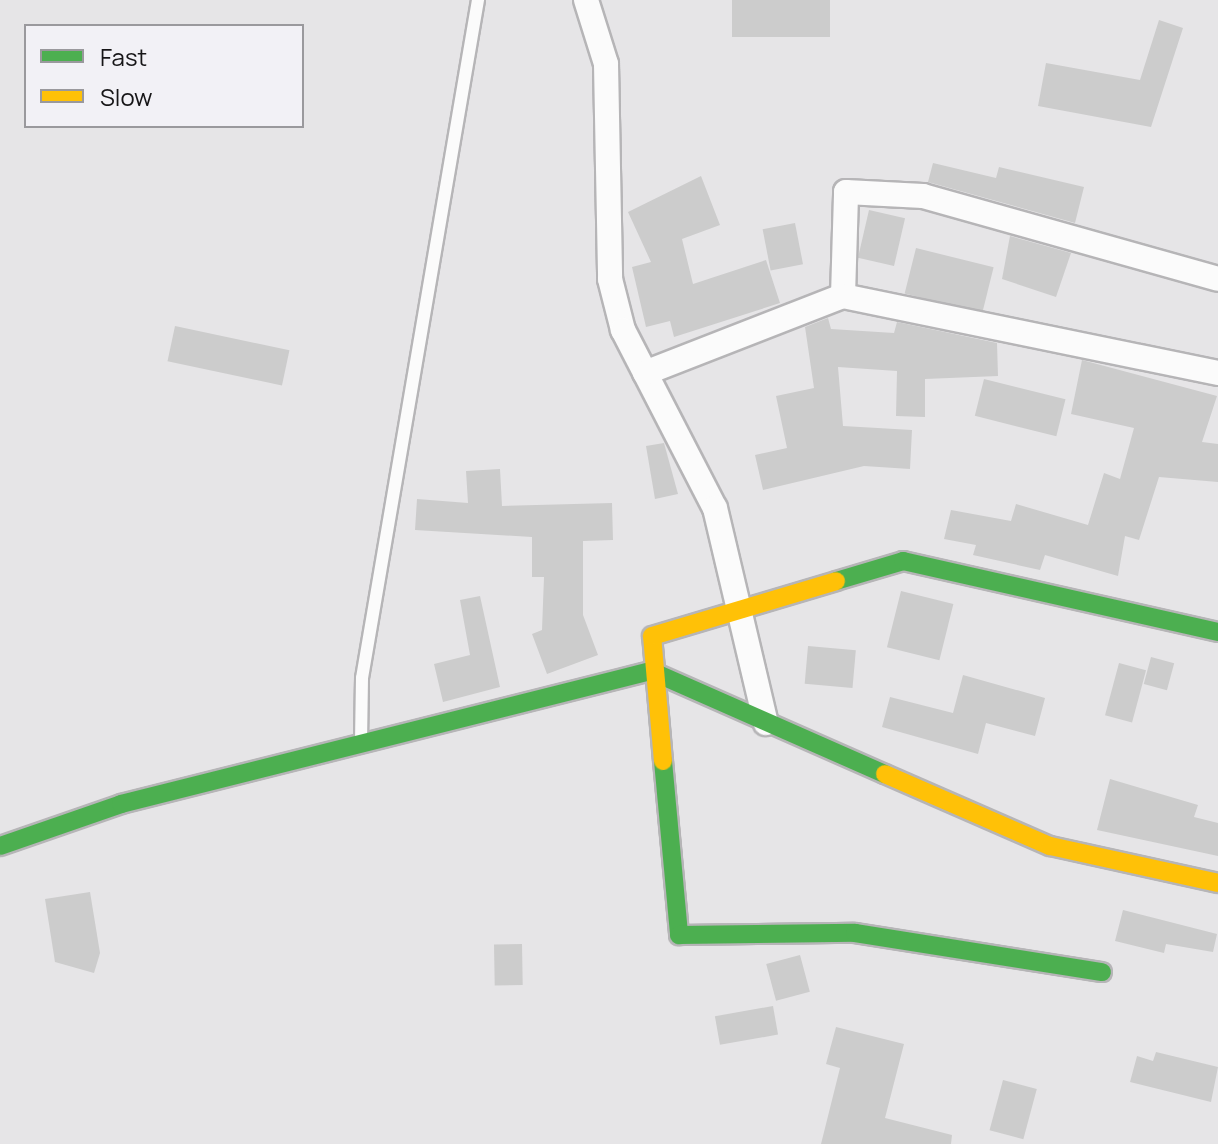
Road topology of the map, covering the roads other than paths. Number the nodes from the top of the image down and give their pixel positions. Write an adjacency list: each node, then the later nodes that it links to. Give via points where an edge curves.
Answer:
1 (478, 0): 11 (lane, via 362,678)
2 (586, 0): 5 (street, via 606,64 610,279)
3 (1218, 279): 4 (street, via 923,196 846,192)
4 (843, 296): 5 (street); 6 (street)
5 (645, 373): 7 (street, via 715,508)
6 (1218, 373)
7 (738, 606): 8 (street, via 903,561); 9 (street, via 652,636); 10 (street)
8 (1218, 632)
9 (651, 671): 10 (street); 11 (street); 14 (street, via 679,935 855,933)
10 (766, 723): 13 (street, via 1050,846)
11 (361, 742): 12 (street, via 121,804)
12 (0, 846)
13 (1218, 883)
14 (1102, 972)

